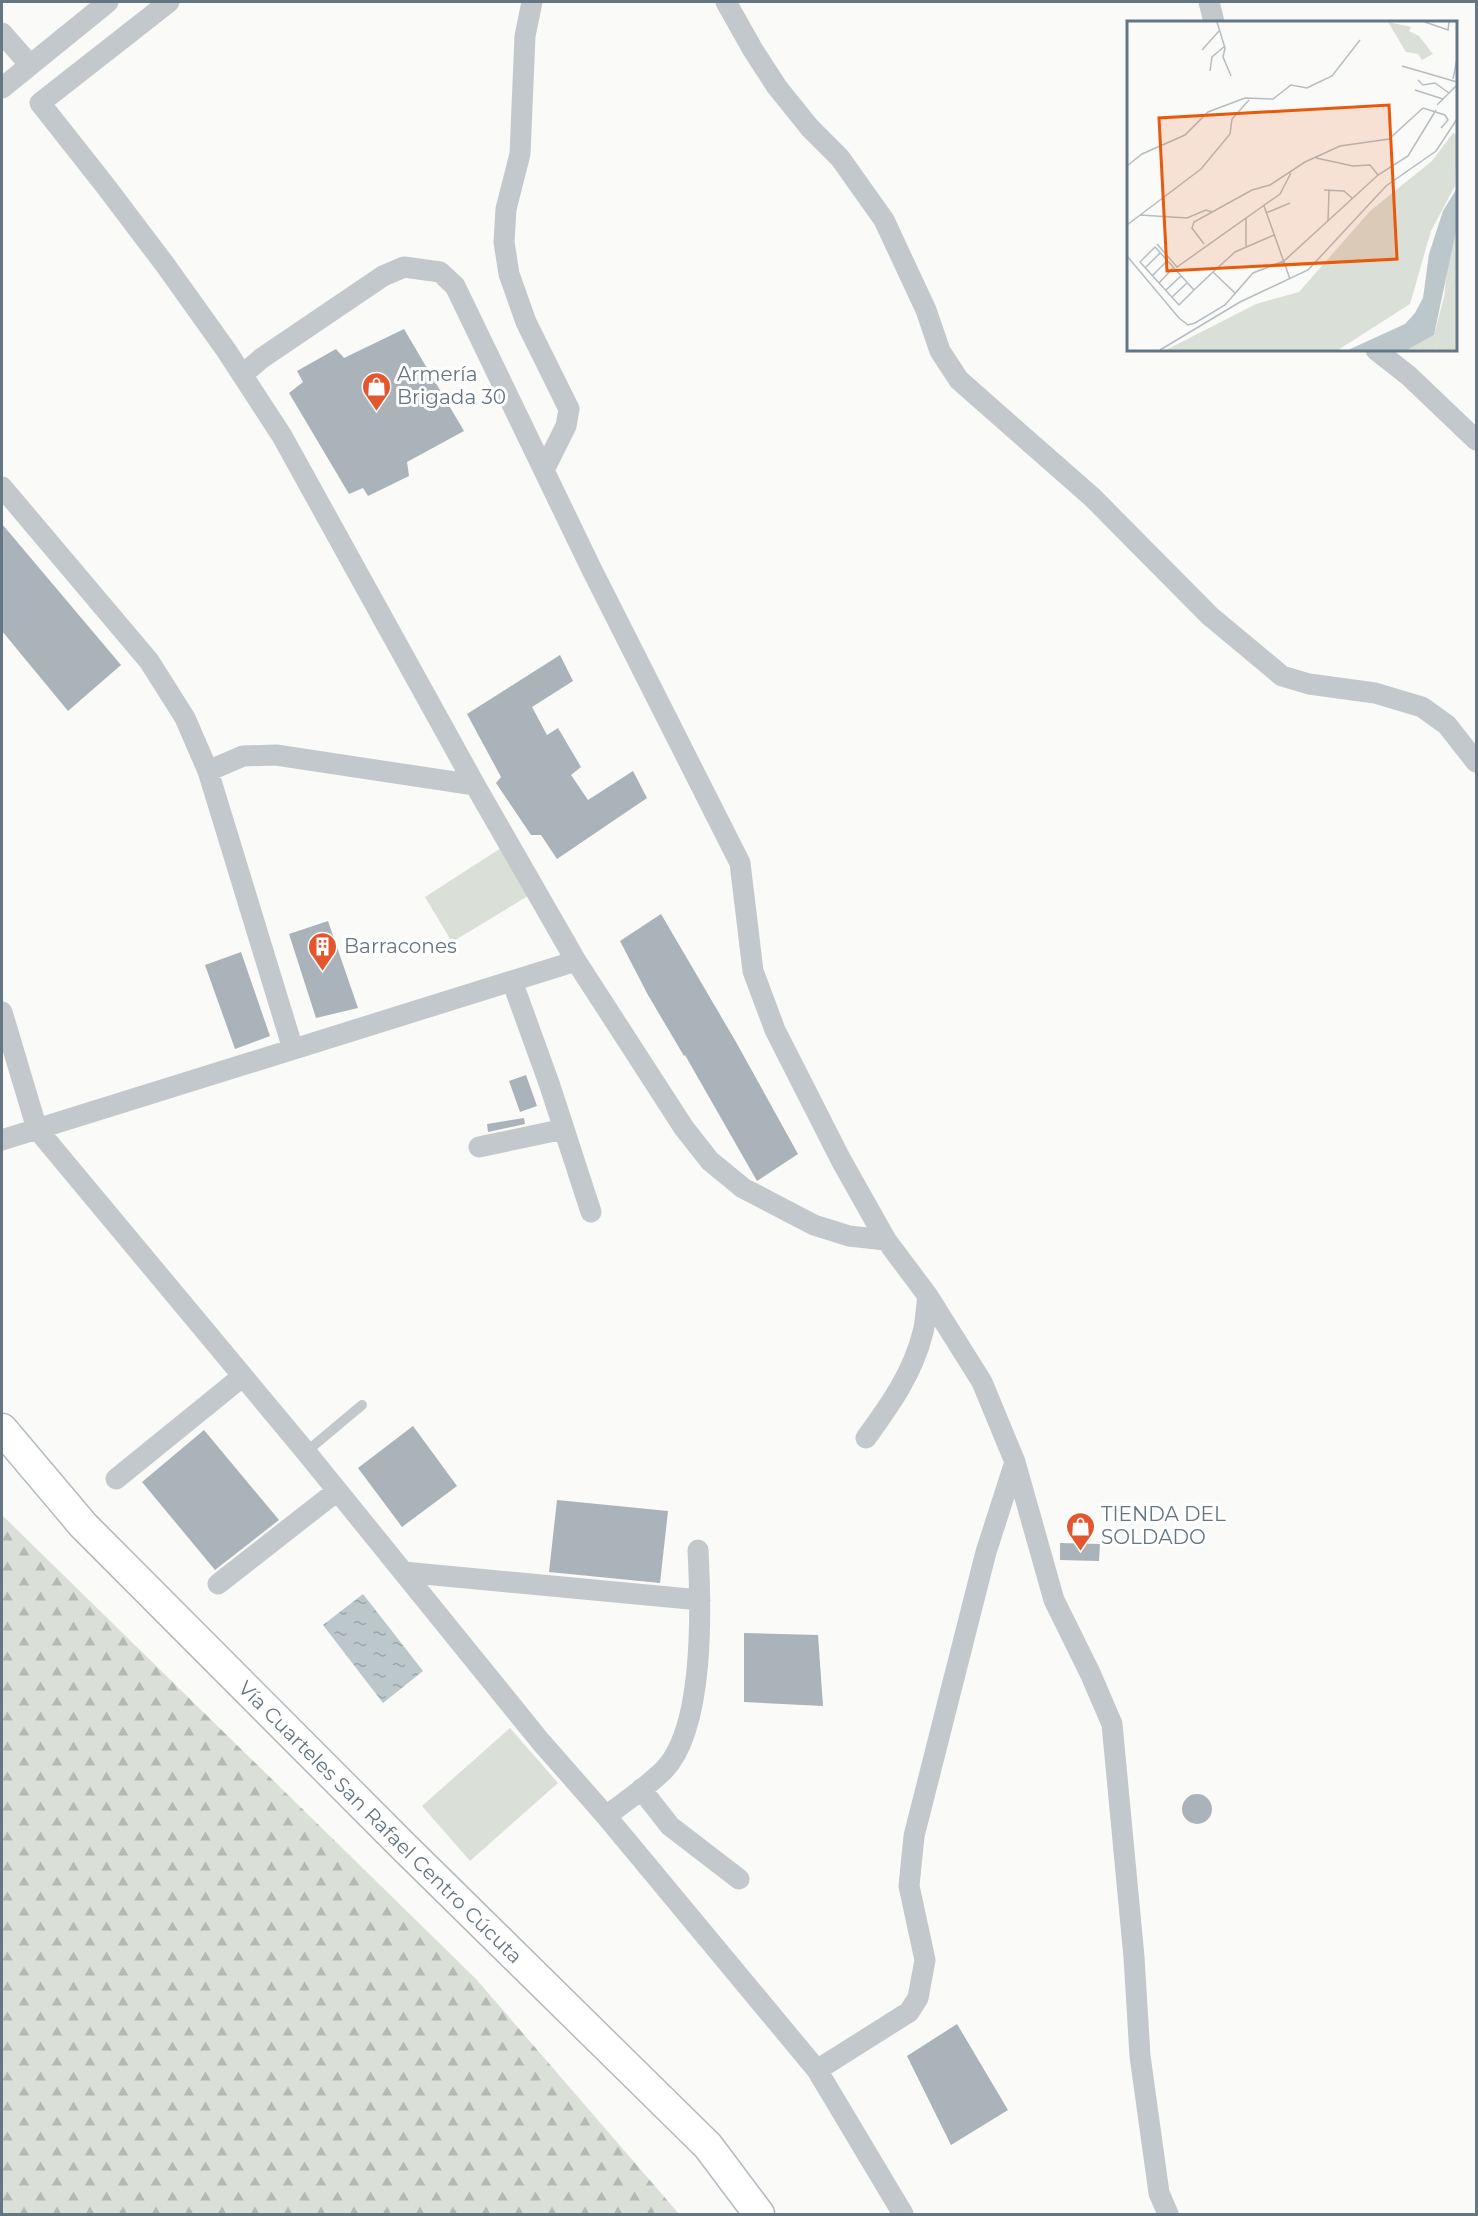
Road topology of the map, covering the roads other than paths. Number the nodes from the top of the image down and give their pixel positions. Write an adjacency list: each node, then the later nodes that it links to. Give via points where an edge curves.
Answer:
1 (169, 2): 11 (street, via 40,104 166,266)
2 (532, 2): 13 (street, via 525,36 519,154 506,209 504,242 519,304 568,409 566,426)
3 (726, 2): 15 (street, via 777,87 840,158 884,220 926,310 940,351 959,380 1092,497 1210,616 1282,676 1309,684 1375,693 1422,707 1448,725)
4 (1209, 2): 6 (street)
5 (100, 4): 8 (street)
6 (1214, 21)
7 (2, 33): 8 (street)
8 (30, 65): 9 (street)
9 (2, 88)
10 (1377, 351): 12 (street)
11 (242, 375): 13 (street, via 383,276 404,267 440,272 455,286); 17 (street, via 282,436)
12 (1476, 440)
13 (544, 470): 27 (street, via 740,863 753,970 775,1030)
14 (2, 487): 16 (street, via 149,661 185,718)
15 (1476, 762)
16 (208, 771): 17 (street, via 243,756 276,755); 21 (street)
17 (475, 785): 18 (street)
18 (576, 961): 19 (street); 27 (street, via 684,1128 710,1161 743,1188 814,1225 849,1236)
19 (512, 981): 21 (street); 23 (street)
20 (2, 1012): 22 (street)
21 (293, 1049): 22 (street)
22 (37, 1129): 24 (street); 29 (street)
23 (564, 1130): 25 (street); 26 (street)
24 (2, 1140)
25 (479, 1147)
26 (591, 1212)
27 (886, 1240): 28 (street)
28 (928, 1296): 32 (street, via 923,1332 912,1366); 34 (street, via 982,1382)
29 (243, 1376): 33 (street); 35 (street)
30 (362, 1405): 33 (lane)
31 (2, 1429): 45 (main road, Vía Cuarteles San Rafael Centro Cúcuta, via 83,1525 708,2146)
32 (866, 1438)
33 (306, 1452): 36 (street)
34 (1015, 1462): 44 (street, via 986,1552 914,1836 909,1886 925,1960 918,1998 909,2012); 47 (street, via 1054,1600 1112,1724 1140,2056 1159,2193)
35 (116, 1479)
36 (337, 1491): 38 (street); 39 (street)
37 (698, 1550): 40 (street)
38 (403, 1572): 40 (street); 42 (street)
39 (218, 1584)
40 (700, 1600): 41 (street, via 694,1701 682,1744 665,1769)
41 (641, 1789): 42 (street); 43 (street, via 670,1826)
42 (606, 1816): 44 (street)
43 (739, 1880)
44 (817, 2070): 46 (street)
45 (759, 2214)
46 (903, 2214)
47 (1168, 2214)

